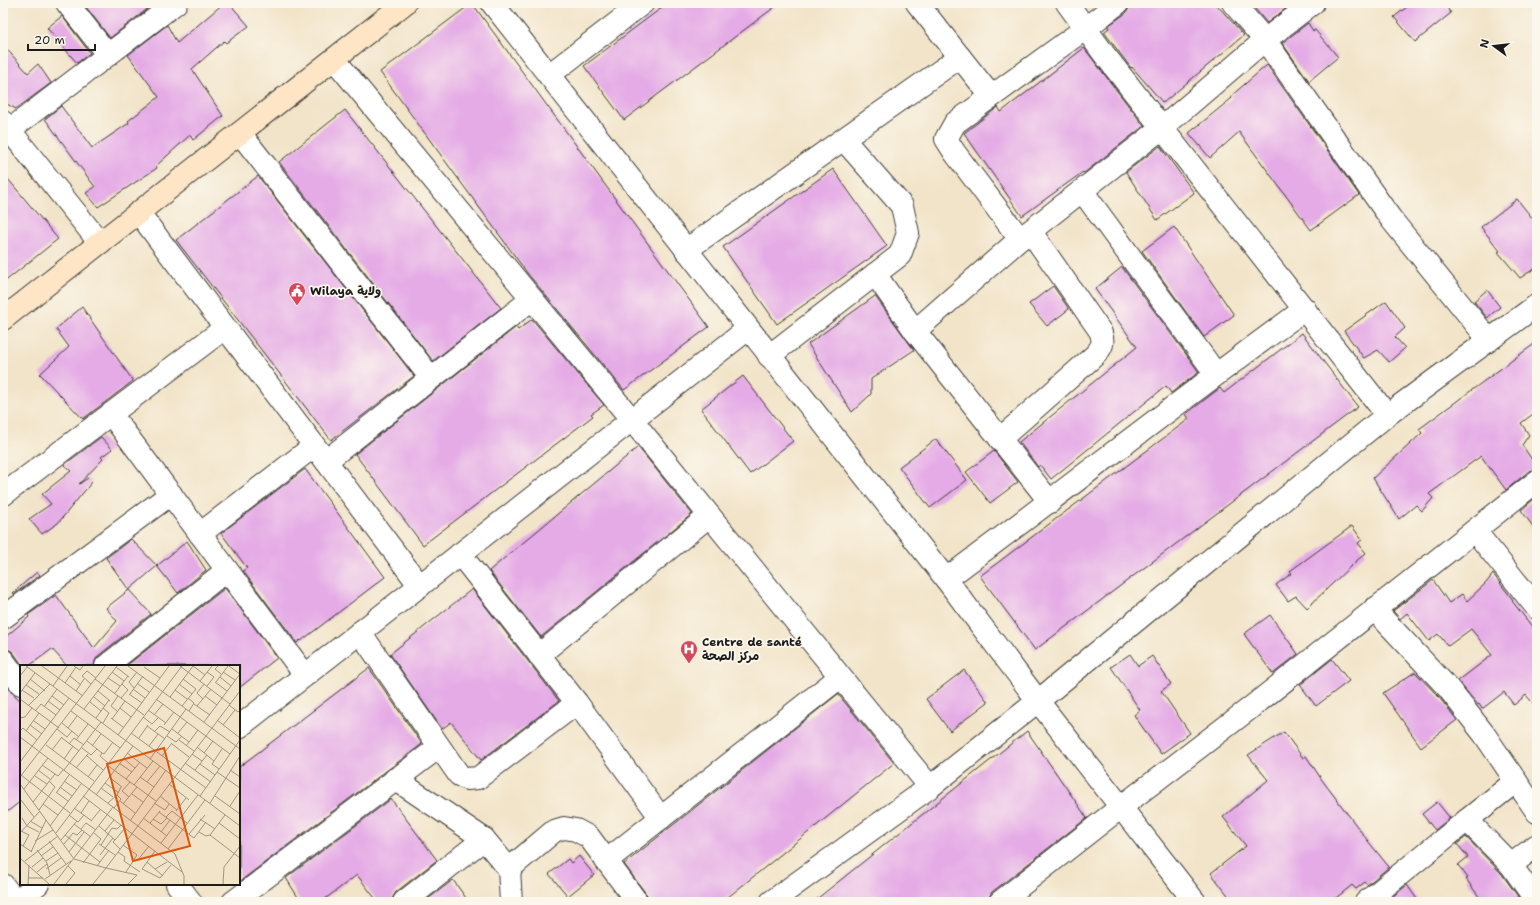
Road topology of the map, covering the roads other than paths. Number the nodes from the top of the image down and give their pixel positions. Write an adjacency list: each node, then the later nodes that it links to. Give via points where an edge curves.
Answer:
1 (67, 3): 13 (street)
2 (176, 3): 13 (street)
3 (405, 3): 15 (street)
4 (492, 3): 16 (street)
5 (643, 3): 16 (street)
6 (917, 3): 14 (street)
7 (1067, 3): 11 (street)
8 (1118, 3): 11 (street)
9 (1233, 3): 12 (street)
10 (1314, 3): 12 (street)
11 (1086, 28): 17 (street); 18 (street)
12 (1264, 40): 18 (street); 35 (street, via 1392,219)
13 (108, 55): 19 (street)
14 (960, 57): 17 (street); 21 (street)
15 (334, 59): 20 (street); 28 (street)
16 (549, 76): 26 (street)
17 (991, 96): 24 (street, via 955,123 946,139 954,153)
18 (1162, 128): 22 (street); 30 (street)
19 (5, 129): 25 (street)
20 (240, 133): 23 (street); 38 (street)
21 (844, 140): 26 (street); 27 (street, via 902,206 908,233 900,255)
22 (1083, 192): 24 (street); 37 (street)
23 (139, 213): 25 (street); 32 (street)
24 (1026, 235): 34 (street); 42 (street, via 1100,331 1103,342 1094,356)
25 (100, 243): 31 (street)
26 (686, 250): 33 (street)
27 (875, 274): 34 (street); 36 (street)
28 (532, 300): 38 (street); 41 (street)
29 (1537, 305): 35 (street)
30 (1305, 309): 37 (street); 40 (street)
31 (3, 320)
32 (225, 328): 39 (street); 43 (street)
33 (748, 329): 36 (street); 41 (street)
34 (915, 331): 42 (street)
35 (1489, 340): 40 (street)
36 (769, 356): 53 (street)
37 (1216, 374): 47 (street)
38 (432, 378): 43 (street)
39 (111, 414): 45 (street); 46 (street)
40 (1387, 414): 65 (street)
41 (632, 420): 48 (street); 51 (street)
42 (1000, 439): 47 (street)
43 (320, 453): 50 (street); 54 (street)
44 (1537, 481): 49 (street)
45 (171, 494): 50 (street); 57 (street)
46 (3, 495)
47 (1050, 502): 53 (street)
48 (709, 516): 59 (street); 63 (street)
49 (1475, 531): 55 (street); 56 (street)
50 (200, 534): 52 (street)
51 (460, 554): 54 (street); 59 (street)
52 (227, 570): 61 (street); 62 (street)
53 (946, 579): 65 (street)
54 (420, 586): 58 (street)
55 (1537, 608)
56 (1374, 609): 70 (street, via 1448,688); 72 (street)
57 (3, 618)
58 (360, 632): 62 (street); 68 (street)
59 (539, 655): 66 (street)
60 (3, 660): 64 (street)
61 (107, 665)
62 (305, 675): 67 (street)
63 (840, 676): 71 (street); 74 (street)
64 (20, 683)
65 (1038, 701): 71 (street); 72 (street)
66 (577, 703): 68 (street, via 478,778 467,779 459,775); 74 (street)
67 (240, 726)
68 (439, 747): 69 (street)
69 (395, 779): 76 (street); 87 (street)
70 (1516, 780): 73 (street); 75 (street)
71 (930, 787): 91 (street)
72 (1121, 807): 84 (street); 93 (street)
73 (1537, 812)
74 (661, 818): 78 (street)
75 (1467, 820): 79 (street); 94 (street)
76 (484, 839): 80 (street); 88 (street)
77 (1537, 845): 79 (street)
78 (606, 861): 80 (street, via 589,837 576,830 564,828 554,831); 90 (street)
79 (1510, 865): 95 (street)
80 (509, 869): 89 (street)
81 (3, 885): 85 (street)
82 (37, 885): 85 (street)
83 (178, 885): 86 (street)
84 (1022, 895): 92 (street)
85 (16, 902)
86 (191, 902)
87 (233, 902)
88 (404, 902)
89 (511, 902)
90 (637, 902)
91 (771, 902)
92 (1000, 902)
93 (1195, 902)
94 (1366, 902)
95 (1537, 902)

